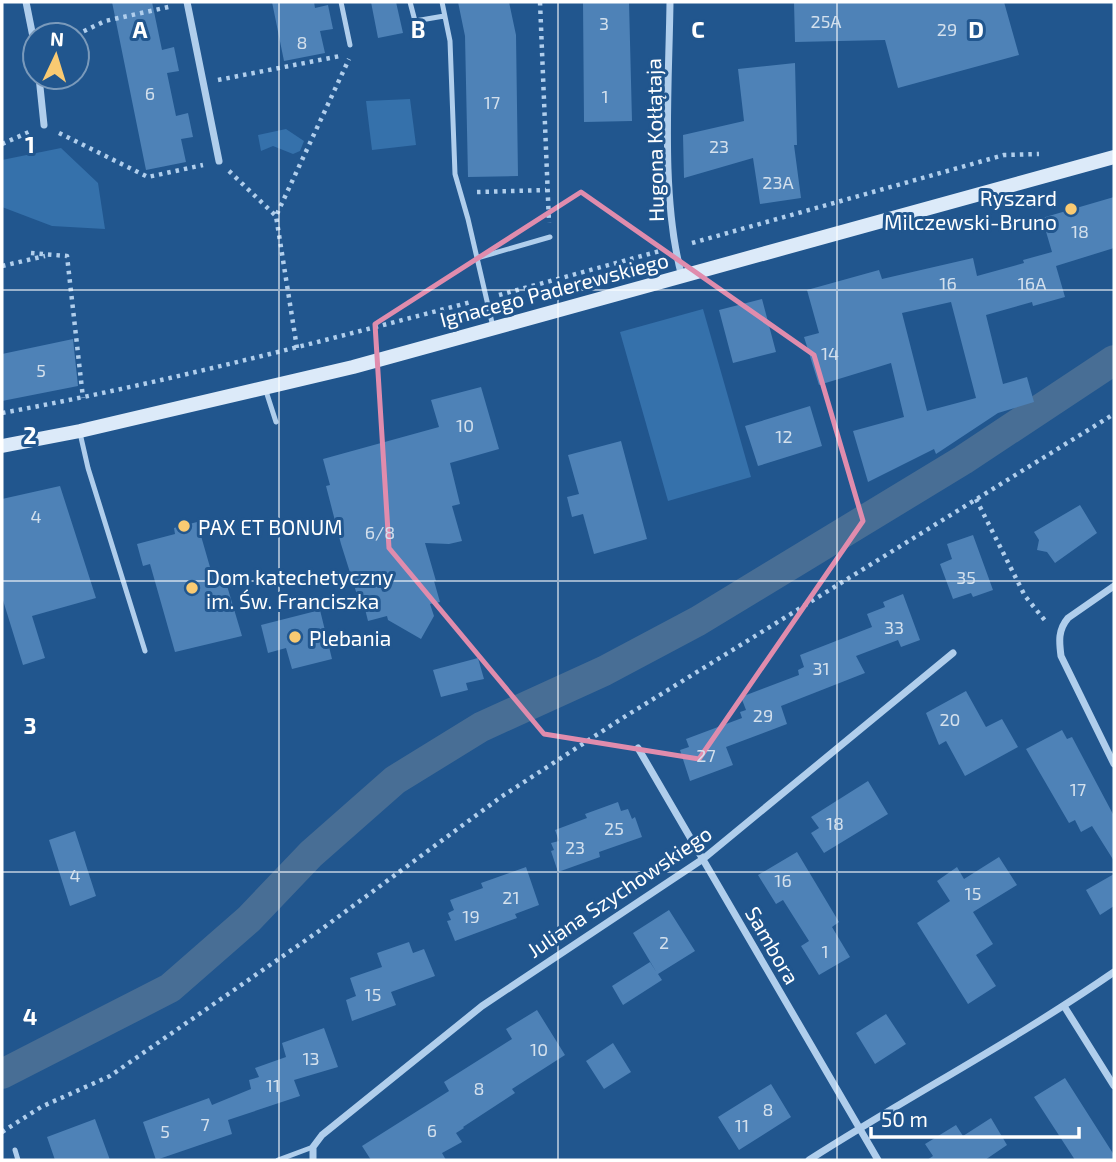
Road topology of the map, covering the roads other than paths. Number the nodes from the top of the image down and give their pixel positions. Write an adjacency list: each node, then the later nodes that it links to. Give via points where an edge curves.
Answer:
1 (26, 2): 8 (street)
2 (187, 2): 13 (street)
3 (341, 2): 9 (lane)
4 (410, 2): 7 (lane, via 415,21)
5 (442, 2): 7 (lane)
6 (670, 2): 16 (street, Hugona Kołłątaja, via 669,174)
7 (444, 16): 15 (lane, via 450,41 455,174)
8 (30, 21)
9 (350, 45)
10 (40, 91): 11 (street)
11 (44, 125)
12 (1114, 157): 16 (main road, Ignacego Paderewskiego)
13 (219, 161)
14 (550, 237): 15 (lane)
15 (477, 258): 17 (lane)
16 (682, 276): 17 (main road, Ignacego Paderewskiego)
17 (494, 327): 18 (main road, Ignacego Paderewskiego)
18 (265, 388): 19 (lane); 20 (main road, Ignacego Paderewskiego)
19 (276, 422)
20 (80, 431): 21 (main road, Ignacego Paderewskiego); 23 (lane)
21 (2, 446)
22 (1114, 586): 26 (street, via 1068,618 1058,638 1061,656)
23 (145, 651)
24 (953, 653): 27 (street, Juliana Szychowskiego)
25 (638, 748): 27 (street, Sambora)
26 (1114, 764)
27 (703, 859): 31 (street, Sambora); 32 (street, Juliana Szychowskiego, via 482,1006)
28 (1114, 972): 29 (street)
29 (1064, 1006): 30 (street); 31 (street)
30 (1114, 1086)
31 (858, 1128): 37 (street); 38 (street, Sambora)
32 (313, 1147): 35 (lane); 36 (street)
33 (15, 1150): 34 (lane)
34 (18, 1160)
35 (278, 1160)
36 (313, 1160)
37 (809, 1160)
38 (878, 1160)

